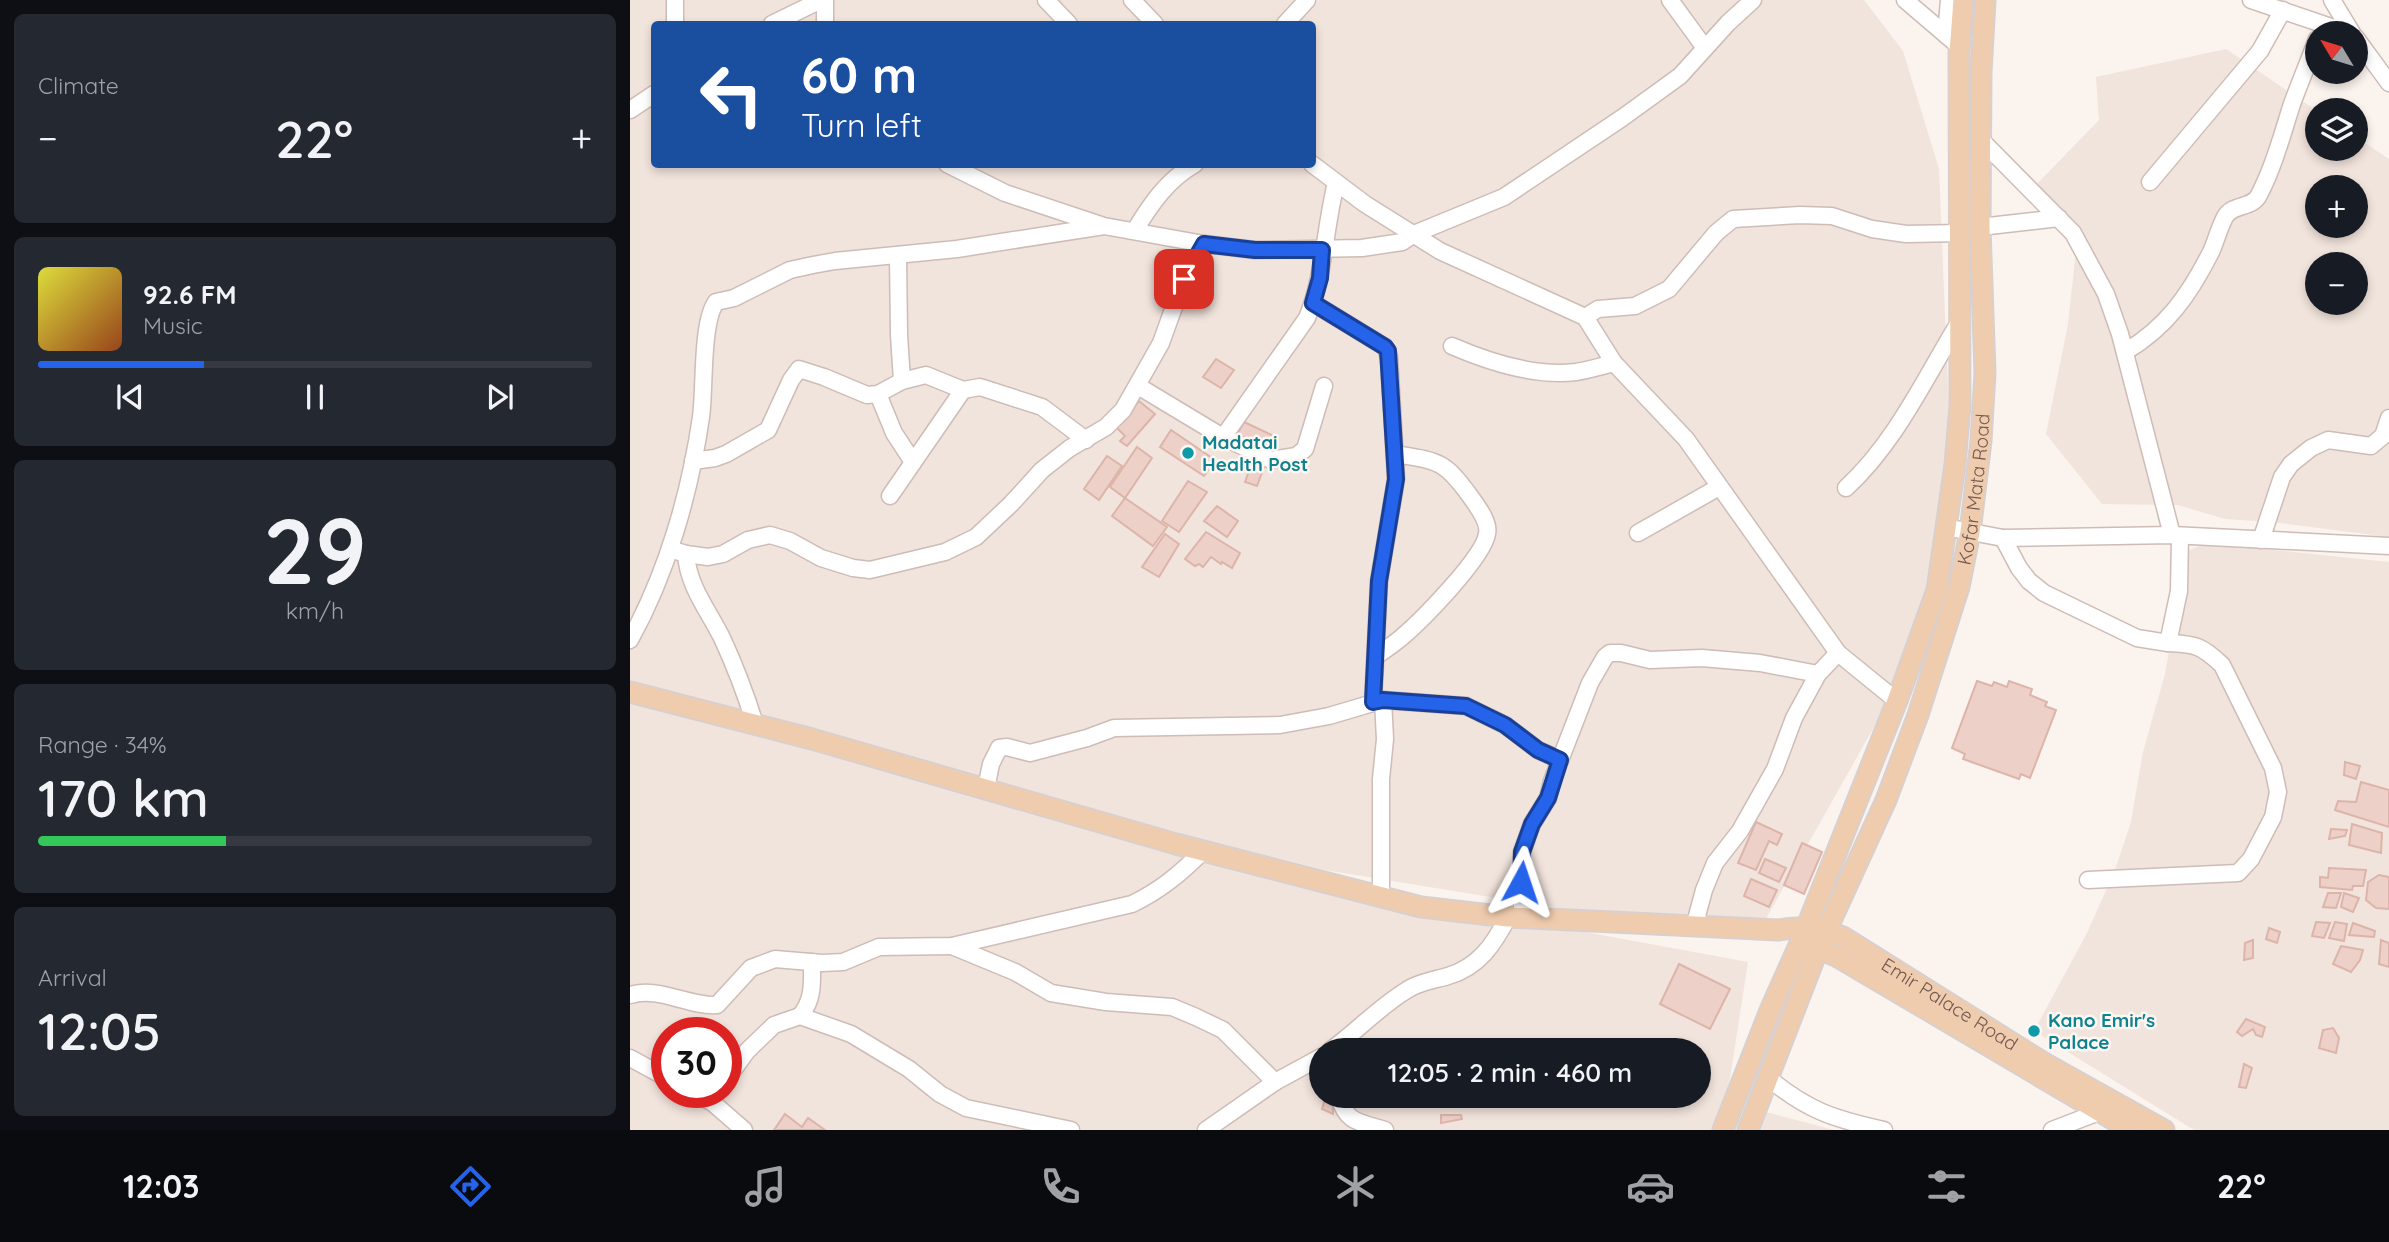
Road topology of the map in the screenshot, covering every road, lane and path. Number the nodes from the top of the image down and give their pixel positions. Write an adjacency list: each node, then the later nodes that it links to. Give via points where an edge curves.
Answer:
1 (675, 0): 16 (street)
2 (1046, 0): 19 (street)
3 (1132, 0): 20 (street)
4 (1307, 0): 21 (street)
5 (1670, 0): 26 (street)
6 (1753, 0): 26 (street)
7 (1905, 0): 25 (street)
8 (1949, 0): 25 (street)
9 (1963, 0): 25 (main road, Kofar Mata Road)
10 (1985, 0): 24 (main road, Kofar Mata Road)
11 (1992, 0): 24 (street)
12 (2333, 0): 22 (street)
13 (2256, 1): 15 (street)
14 (815, 2): 17 (street); 18 (street)
15 (2283, 10): 23 (street); 36 (street, via 2260,51)
16 (675, 21)
17 (778, 21)
18 (824, 21)
19 (1066, 21)
20 (1152, 21)
21 (1288, 21)
22 (2344, 21)
23 (2305, 23)
24 (1984, 26): 32 (main road, Kofar Mata Road)
25 (1953, 41): 42 (main road, Kofar Mata Road)
26 (1705, 48): 43 (street, via 1680,76 1504,197)
27 (2368, 54): 29 (street)
28 (2305, 71): 51 (street, via 2257,199 2233,207 2186,298 2158,329)
29 (2389, 83)
30 (651, 96): 31 (street)
31 (630, 110)
32 (1980, 139): 38 (street); 40 (main road, Kofar Mata Road)
33 (1316, 167): 37 (street)
34 (955, 168): 39 (street, via 1006,193)
35 (1189, 168): 41 (street, via 1167,184)
36 (2150, 182)
37 (1336, 183): 43 (street); 45 (street)
38 (2059, 218): 40 (street); 51 (street, via 2073,233 2106,294)
39 (1104, 226): 41 (street); 46 (street)
40 (1980, 227): 68 (main road, Kofar Mata Road, via 1985,373)
41 (1135, 230): 44 (street)
42 (1961, 233): 48 (street, via 1906,234 1832,216 1733,219 1669,289 1635,306 1598,309); 49 (main road, Kofar Mata Road)
43 (1413, 234): 45 (street, via 1402,242); 48 (street, via 1440,251)
44 (1204, 244): 45 (street); 54 (street)
45 (1322, 250): 47 (street)
46 (898, 255): 53 (street); 62 (street, via 790,270 716,302 704,356)
47 (1313, 303): 59 (street); 61 (street, via 1388,351)
48 (1585, 317): 52 (street)
49 (1960, 321): 65 (street, via 1886,445); 67 (main road, Kofar Mata Road, via 1960,406)
50 (1452, 346): 52 (street, via 1507,366 1545,371 1575,372)
51 (2125, 352): 70 (street)
52 (1614, 363): 64 (street, via 1686,439)
53 (902, 381): 56 (street, via 926,374); 57 (street)
54 (1138, 386): 59 (street); 60 (street, via 1123,411)
55 (1324, 386): 59 (street, via 1305,449 1296,456 1271,460)
56 (963, 390): 60 (street, via 980,387 1042,407); 63 (street)
57 (878, 394): 62 (street, via 867,395 799,369 768,430 715,458); 63 (street, via 894,433)
58 (2389, 418): 72 (street, via 2383,436 2371,446 2328,440 2291,464 2282,477)
59 (1224, 436)
60 (1086, 440): 74 (street, via 1042,470 976,537 945,552 870,570 821,558 770,535 708,557)
61 (1395, 454): 78 (street, via 1396,479 1379,581); 78 (street, via 1433,460 1453,473 1480,510 1488,531 1470,566 1402,638)
62 (693, 461): 74 (street)
63 (913, 462): 66 (street)
64 (1718, 487): 69 (street); 77 (street)
65 (1846, 488)
66 (890, 496)
67 (1945, 527): 68 (street); 82 (main road, Kofar Mata Road, via 1937,590)
68 (1970, 532): 71 (street); 91 (main road, Kofar Mata Road, via 1955,600 1918,715 1886,800)
69 (1637, 533)
70 (2176, 535): 71 (street); 72 (street); 76 (street, via 2179,591)
71 (2003, 538): 76 (street, via 2029,581 2044,593 2137,638)
72 (2261, 540): 73 (street)
73 (2389, 546)
74 (678, 551): 75 (street); 83 (street, via 722,640)
75 (630, 640)
76 (2168, 643): 87 (street, via 2193,644 2222,665 2273,768 2278,792 2273,817 2251,859 2238,873)
77 (1838, 653): 79 (street); 82 (street)
78 (1376, 656): 81 (street)
79 (1818, 674): 84 (street, via 1760,663 1650,660 1610,653 1590,684); 90 (street, via 1794,718 1775,769 1740,831 1715,863)
80 (630, 692): 83 (main road)
81 (1378, 701): 84 (street, via 1466,706); 85 (street, via 1280,725 1114,728 1030,753 999,748); 88 (street, via 1385,739)
82 (1897, 701): 92 (main road, Kofar Mata Road)
83 (755, 724): 85 (main road)
84 (1560, 760): 89 (street, via 1522,852)
85 (986, 788): 86 (main road)
86 (1203, 851): 88 (main road); 93 (street, via 1177,877 1132,904)
87 (2088, 880)
88 (1381, 897): 89 (main road, via 1421,907)
89 (1515, 918): 90 (main road); 97 (street, via 1478,960 1451,975 1409,988)
90 (1694, 927): 92 (main road, Emir Palace Road, via 1778,930)
91 (1827, 930): 92 (main road, Kofar Mata Road); 104 (main road, Emir Palace Road, via 2044,1063)
92 (1808, 938): 102 (main road); 104 (main road, Emir Palace Road); 112 (main road, via 1770,1008)
93 (952, 946): 94 (street, via 879,947 843,962); 103 (street, via 1015,972 1051,993 1172,1007 1196,1017 1223,1030)
94 (812, 962): 95 (street, via 775,959 751,968 718,1005 676,996); 96 (street, via 809,1005)
95 (630, 995)
96 (800, 1016): 99 (street, via 774,1025); 109 (street, via 851,1034 966,1108)
97 (1347, 1038)
98 (630, 1058): 101 (street)
99 (742, 1058)
100 (1309, 1063): 103 (street)
101 (651, 1069)
102 (1767, 1077): 113 (main road); 114 (street, via 1792,1098 1836,1119)
103 (1275, 1082): 110 (street)
104 (2103, 1105): 107 (main road, Emir Palace Road); 115 (street); 116 (main road, Emir Palace Road)
105 (725, 1108): 108 (street)
106 (1342, 1108): 111 (street, via 1350,1117)
107 (2127, 1129)
108 (744, 1130)
109 (1071, 1130)
110 (1206, 1130)
111 (1385, 1130)
112 (1723, 1130)
113 (1748, 1130)
114 (1884, 1130)
115 (2052, 1130)
116 (2164, 1130)

